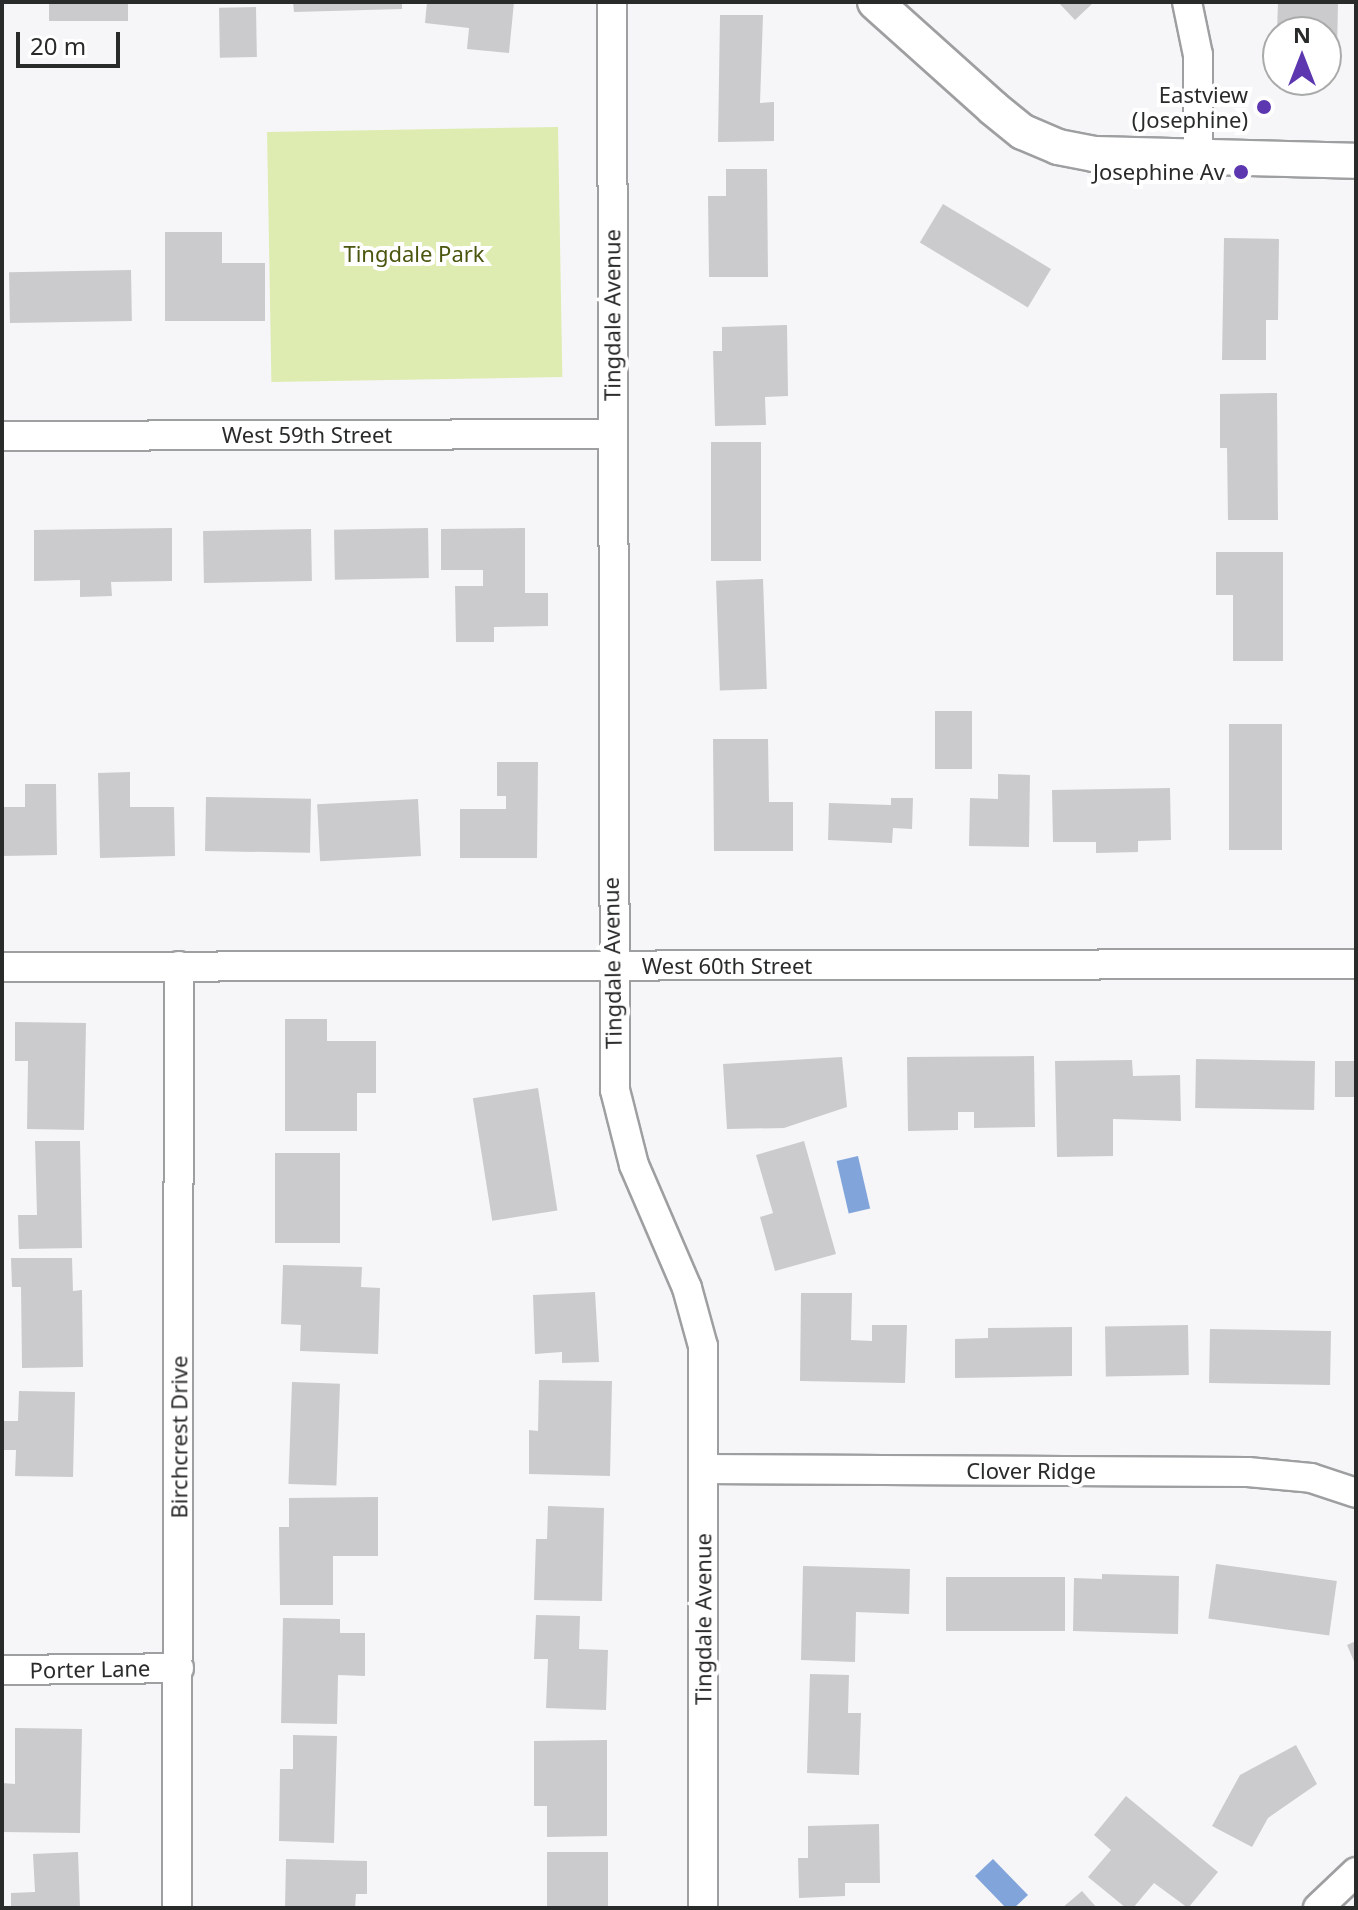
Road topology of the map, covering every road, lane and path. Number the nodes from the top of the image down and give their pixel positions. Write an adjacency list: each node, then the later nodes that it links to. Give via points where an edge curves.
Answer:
1 (612, 2): 6 (street, Tingdale Avenue)
2 (875, 2): 4 (street, via 1023,132 1094,154)
3 (1187, 2): 4 (street, via 1198,55)
4 (1198, 156): 5 (street)
5 (1356, 161)
6 (611, 434): 7 (street, West 59th Street); 10 (street, Tingdale Avenue)
7 (2, 436)
8 (1356, 964): 10 (street, West 60th Street)
9 (179, 966): 10 (street, West 60th Street); 11 (street, West 60th Street); 14 (street, Birchcrest Drive)
10 (611, 966): 12 (street, Tingdale Avenue, via 615,1090 634,1165 687,1288 703,1346)
11 (2, 967)
12 (703, 1469): 13 (street, Clover Ridge, via 1248,1472 1311,1478); 18 (street, Tingdale Avenue)
13 (1356, 1493)
14 (179, 1668): 15 (street, Porter Lane); 17 (street, Birchcrest Drive)
15 (2, 1670)
16 (1356, 1872): 19 (street)
17 (177, 1908)
18 (703, 1908)
19 (1318, 1908)

